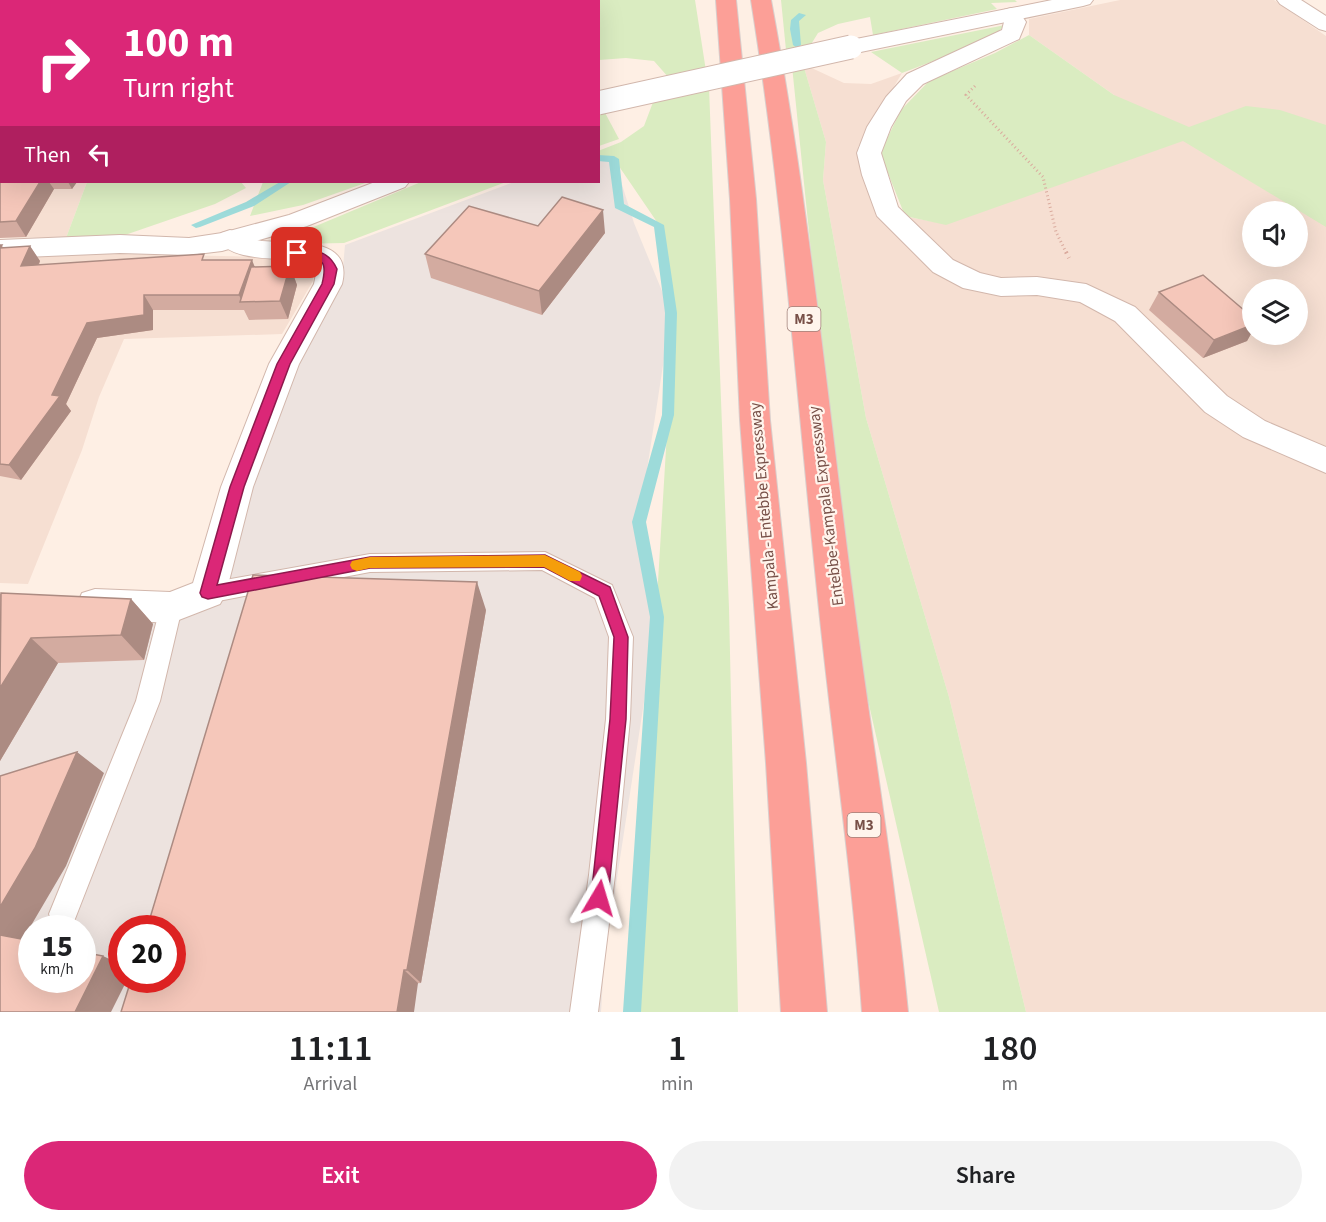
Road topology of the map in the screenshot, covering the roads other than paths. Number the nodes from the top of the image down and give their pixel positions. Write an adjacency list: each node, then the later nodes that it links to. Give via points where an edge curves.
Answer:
1 (726, 0): 17 (highway, Kampala - Entebbe Expressway, via 743,200 755,420)
2 (761, 0): 18 (highway, Entebbe-Kampala Expressway / M3, via 779,104 849,718 877,917)
3 (1083, 0): 5 (street)
4 (1287, 0): 6 (street)
5 (1011, 14): 7 (street, bridge); 11 (street, via 1015,22 1011,34 915,79 897,97 869,153 886,210 943,266 973,281 1001,287 1037,286 1086,293 1125,314 1216,404 1254,429)
6 (1326, 25)
7 (600, 103)
8 (393, 183): 9 (street, via 297,220)
9 (230, 239): 10 (street, via 196,246); 12 (street, via 258,249 320,255 332,269 328,284 284,364 237,487)
10 (0, 249)
11 (1326, 461)
12 (208, 593): 14 (street); 16 (lane, via 370,562 545,561 604,592 621,637 618,719)
13 (70, 603): 14 (street)
14 (171, 608): 15 (lane, via 147,701)
15 (63, 914)
16 (584, 1012)
17 (804, 1012)
18 (885, 1012)

